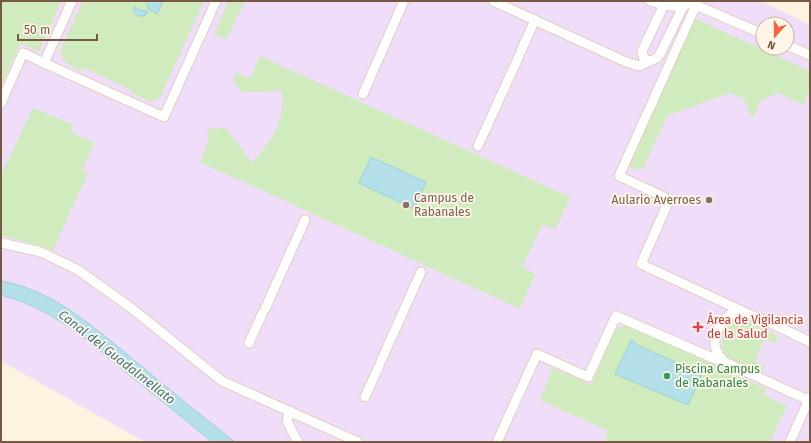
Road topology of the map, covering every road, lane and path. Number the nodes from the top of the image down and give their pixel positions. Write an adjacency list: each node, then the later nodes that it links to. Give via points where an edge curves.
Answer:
1 (72, 1): 14 (street)
2 (216, 1): 14 (street, via 164,117)
3 (493, 1): 9 (street)
4 (650, 1): 7 (street)
5 (403, 3): 15 (street)
6 (696, 4): 8 (street, via 688,3); 10 (street); 21 (street, via 619,176 664,197 667,205 640,264)
7 (664, 5): 8 (street); 13 (street, via 642,51 644,59)
8 (683, 7): 13 (street, via 660,54)
9 (535, 20): 13 (street, via 634,65 639,66); 17 (street)
10 (755, 30)
11 (795, 48): 12 (street)
12 (810, 55)
13 (650, 61)
14 (44, 63): 16 (street, via 23,53)
15 (363, 94)
16 (1, 103)
17 (478, 146)
18 (305, 220): 23 (street)
19 (1, 243): 27 (street, via 41,252 78,270 130,307 222,381)
20 (421, 272): 25 (street)
21 (756, 318): 22 (street); 24 (street, via 735,313 721,323 715,338 716,350 719,356)
22 (810, 342)
23 (249, 343)
24 (734, 367): 26 (street); 30 (street, via 616,316 588,377 538,354)
25 (365, 397)
26 (809, 399): 31 (street)
27 (290, 411): 28 (street); 29 (street, via 287,421)
28 (354, 441)
29 (298, 442)
30 (497, 442)
31 (790, 442)

